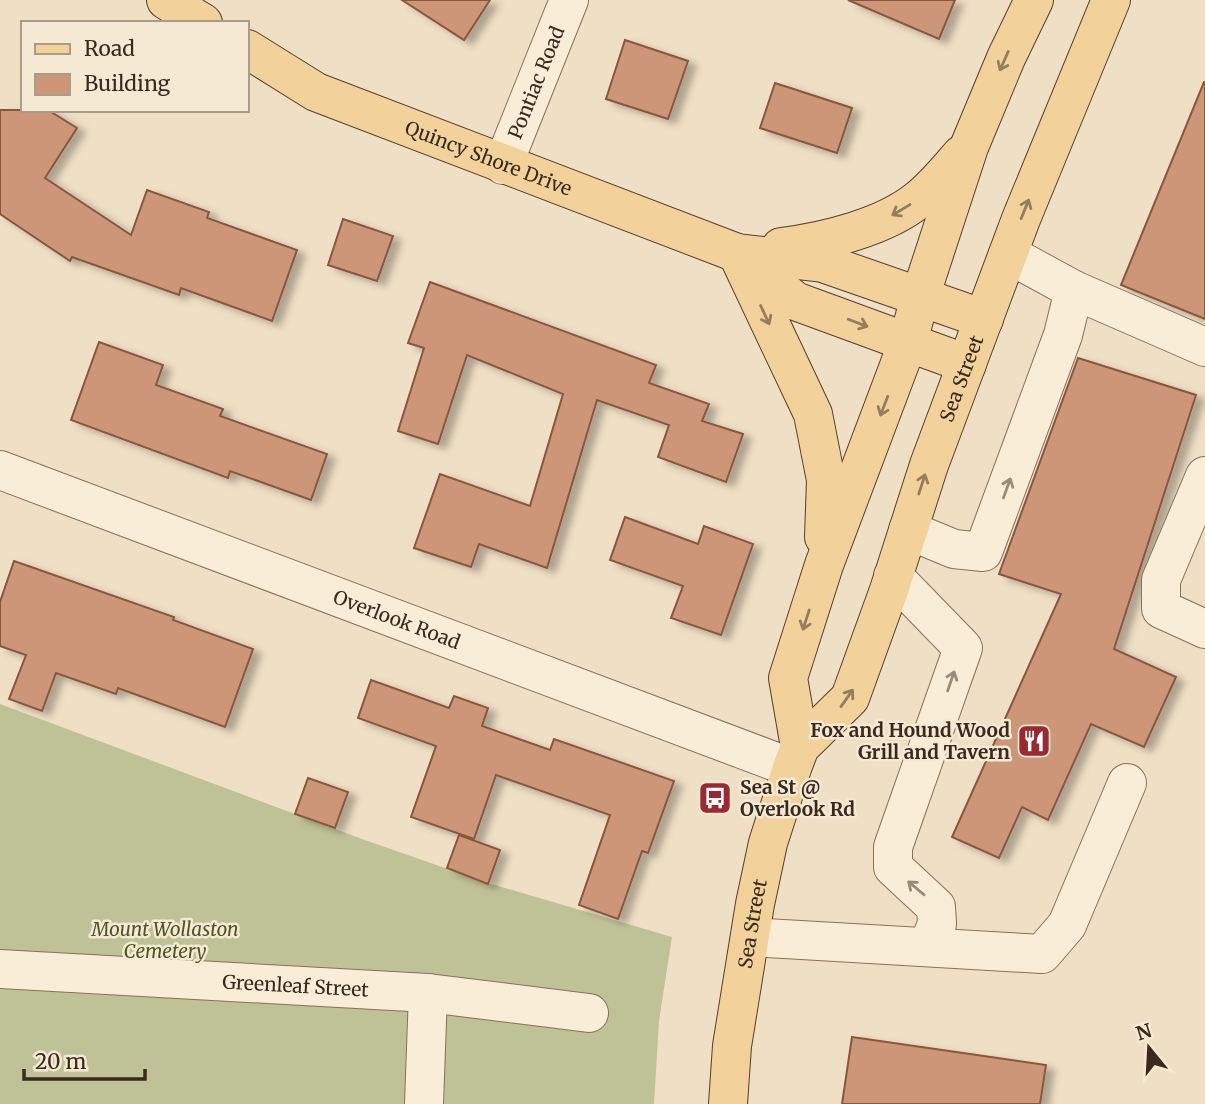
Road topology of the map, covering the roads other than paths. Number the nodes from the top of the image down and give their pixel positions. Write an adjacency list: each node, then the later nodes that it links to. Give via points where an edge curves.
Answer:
1 (166, 0): 5 (main road)
2 (569, 0): 8 (street, Pontiac Road)
3 (1034, 0): 7 (main road, Sea Street, one-way to 7)
4 (1111, 0): 10 (main road, Sea Street, one-way to 4)
5 (199, 21)
6 (248, 51): 8 (main road, Quincy Shore Drive, via 316,92)
7 (969, 147): 9 (main road, one-way to 9, via 918,200 886,219 813,243); 12 (main road, Sea Street)
8 (503, 165): 9 (main road, Quincy Shore Drive)
9 (737, 253): 12 (main road, Quincy Shore Drive, via 823,262); 14 (main road, Quincy Shore Drive, one-way to 14, via 795,301); 20 (main road, one-way to 20, via 813,414 826,481)
10 (1008, 254): 11 (street); 13 (main road, Sea Street)
11 (1074, 290): 15 (street); 19 (street, one-way to 11, via 954,549 983,552 1063,335)
12 (920, 297): 13 (main road, Quincy Shore Drive); 14 (main road, Sea Street)
13 (984, 319): 16 (main road, Sea Street)
14 (908, 342): 16 (main road, Quincy Shore Drive); 20 (main road, Sea Street, one-way to 20)
15 (1205, 347)
16 (967, 364): 19 (main road, Sea Street, one-way to 16)
17 (0, 470): 23 (street, Overlook Road)
18 (1205, 476): 22 (street, via 1161,580 1161,609)
19 (908, 530): 21 (main road, Sea Street)
20 (824, 565): 23 (main road, Sea Street, one-way to 23, via 788,678)
21 (893, 576): 23 (main road, Sea Street, one-way to 21, via 850,698); 26 (street, one-way to 21, via 937,925 936,907 893,867 893,847 963,648)
22 (1205, 629)
23 (796, 757): 25 (main road, Sea Street, via 768,844)
24 (1127, 783): 26 (street, via 1067,925 1042,954)
25 (750, 937): 26 (street); 31 (main road, Sea Street, via 732,1046)
26 (928, 946)
27 (0, 969): 28 (street, Greenleaf Street)
28 (428, 993): 29 (street, Greenleaf Street); 30 (street)
29 (589, 1013)
30 (424, 1104)
31 (728, 1104)

